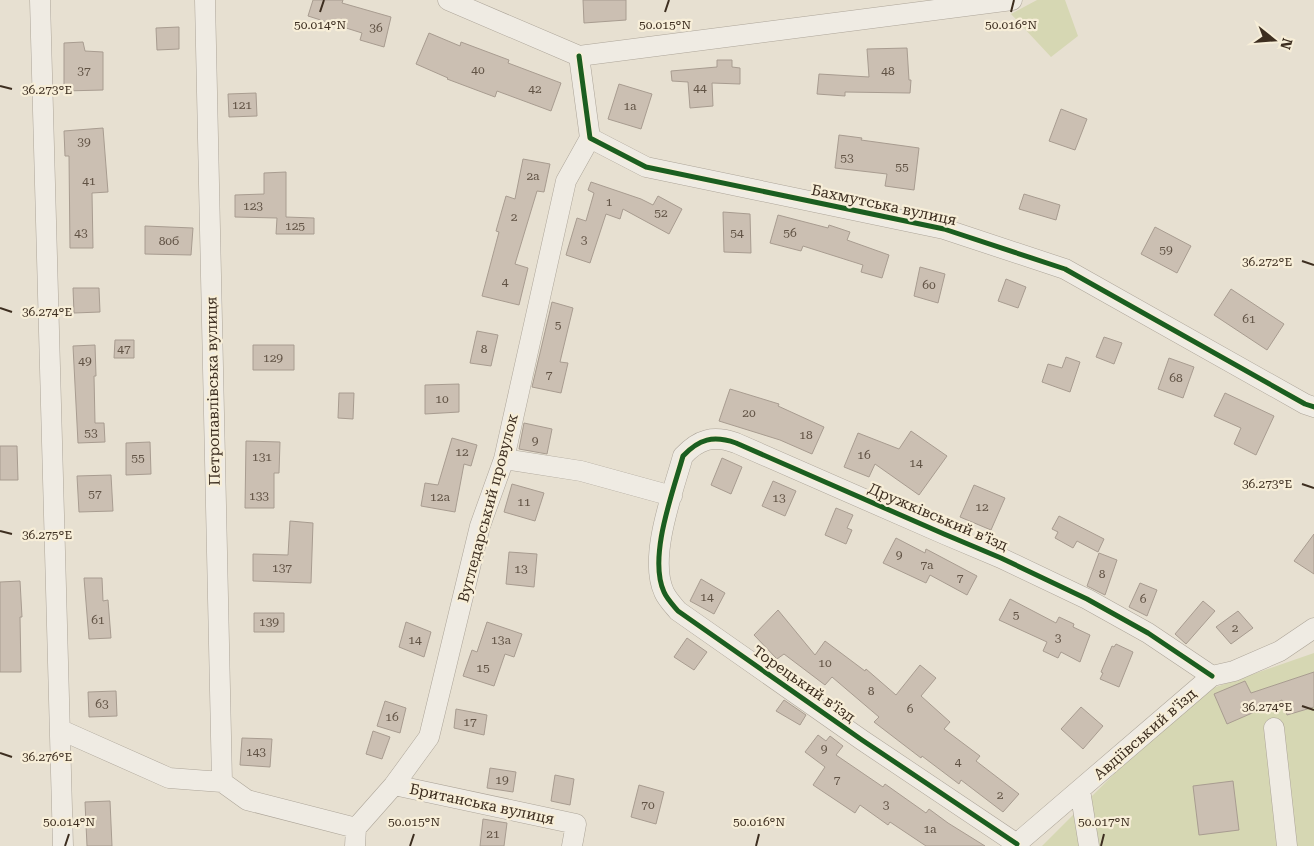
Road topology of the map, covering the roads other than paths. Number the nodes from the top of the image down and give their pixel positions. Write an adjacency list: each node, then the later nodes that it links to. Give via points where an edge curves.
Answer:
1 (40, 0): 13 (street)
2 (204, 0): 14 (street, Петропавлівська вулиця)
3 (1012, 0): 5 (street)
4 (453, 1): 5 (street)
5 (579, 56): 6 (street)
6 (590, 138): 7 (street, Бахмутська вулиця, via 646,167 944,229 1065,269); 8 (street, Вугледарський провулок, via 566,181)
7 (1314, 407)
8 (504, 459): 9 (street, via 581,471); 15 (street, Вугледарський провулок, via 480,526 429,737)
9 (672, 496): 11 (street, Дружківський в’їзд, via 683,456 701,441 725,439 1001,558 1087,599 1148,633); 18 (street, Торецький в’їзд, via 659,549 658,571 664,592 678,611)
10 (1314, 628): 11 (street, Авдіївський в'їзд, via 1280,651 1234,671)
11 (1212, 676): 16 (street, Авдіївський в'їзд)
12 (1274, 728): 22 (street)
13 (61, 730): 14 (street, via 169,778); 19 (street)
14 (222, 782): 17 (street, Британська вулиця, via 247,800)
15 (394, 785): 17 (street, Британська вулиця); 20 (street, Британська вулиця, via 576,824)
16 (1080, 790): 18 (street, Авдіївський в'їзд); 21 (street)
17 (355, 837)
18 (1016, 845)
19 (63, 846)
20 (572, 846)
21 (1088, 846)
22 (1287, 846)

